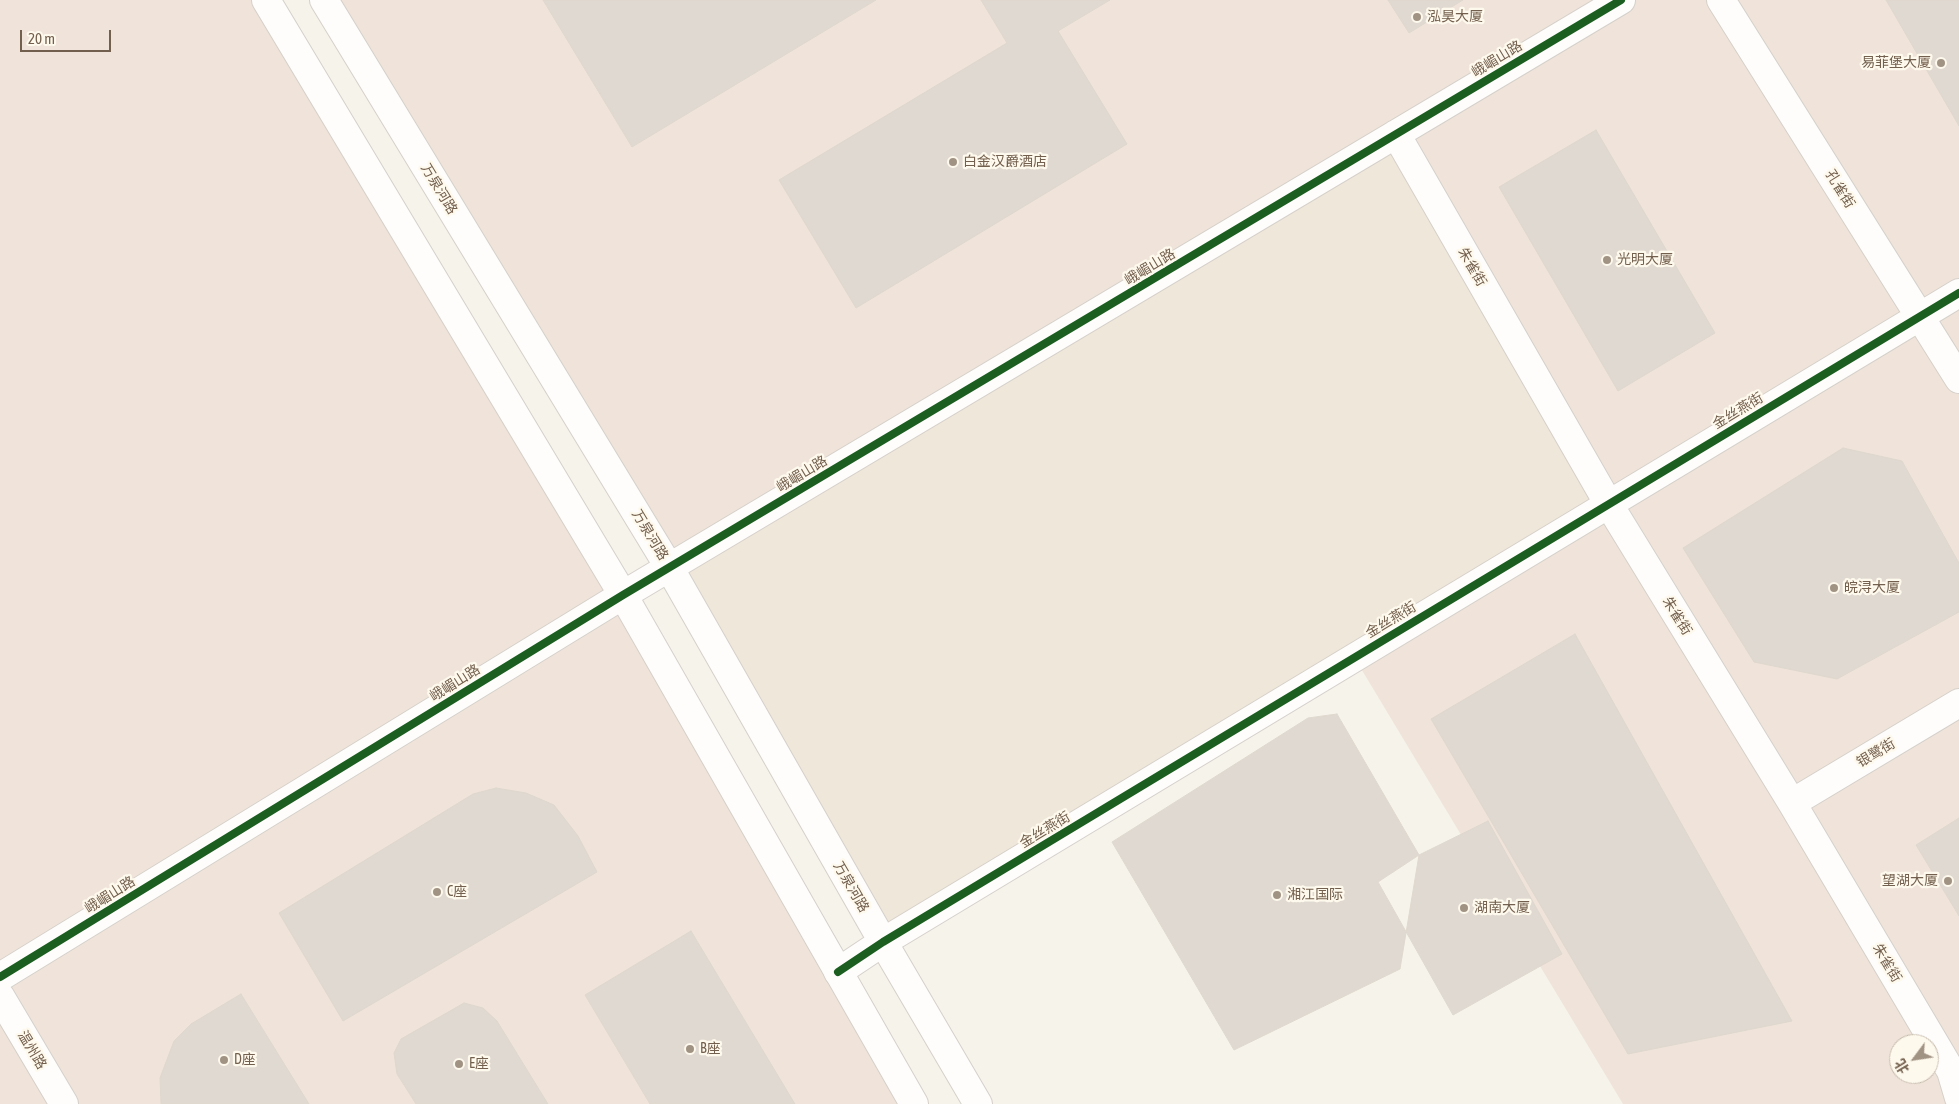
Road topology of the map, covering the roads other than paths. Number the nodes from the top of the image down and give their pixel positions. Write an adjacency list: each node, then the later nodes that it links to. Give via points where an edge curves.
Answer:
1 (266, 0): 11 (street)
2 (324, 0): 10 (street, 万泉河路)
3 (1621, 0): 5 (street, 峨嵋山路)
4 (1720, 0): 7 (street, 孔雀街)
5 (1396, 134): 9 (street, 朱雀街); 10 (street, 峨嵋山路)
6 (1959, 293): 7 (street, 金丝燕街)
7 (1920, 316): 8 (street, 孔雀街); 9 (street, 金丝燕街)
8 (1959, 379)
9 (1608, 504): 13 (street, 朱雀街); 14 (street, 金丝燕街)
10 (669, 567): 11 (street, 峨嵋山路); 14 (street, 万泉河路)
11 (622, 595): 15 (street); 16 (street, 峨嵋山路)
12 (1959, 703): 13 (street, 银鹭街)
13 (1792, 803): 18 (street, 朱雀街, via 1950,1071)
14 (883, 942): 15 (street, 金丝燕街); 21 (street, 万泉河路)
15 (838, 972): 20 (street)
16 (0, 977)
17 (0, 996): 19 (street, 温州路)
18 (1959, 1098)
19 (64, 1104)
20 (914, 1104)
21 (978, 1104)

